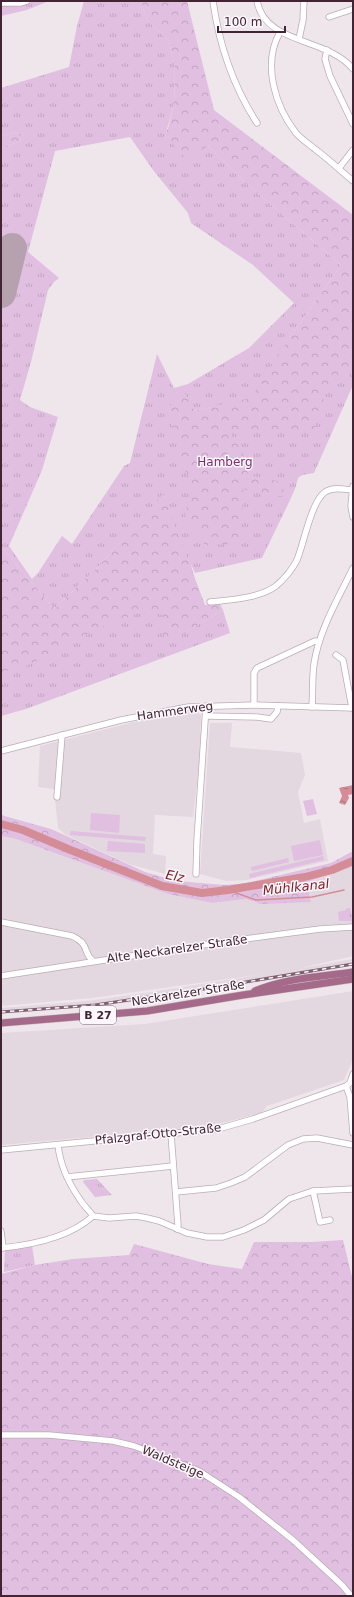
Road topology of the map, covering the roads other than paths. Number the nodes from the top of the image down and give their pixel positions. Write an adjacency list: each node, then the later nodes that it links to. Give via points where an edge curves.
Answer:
1 (27, 1): 5 (street)
2 (213, 1): 12 (street, via 217,27 231,73)
3 (258, 1): 8 (street, via 266,22)
4 (304, 1): 9 (street)
5 (1, 3)
6 (353, 9): 7 (street)
7 (329, 17)
8 (280, 32): 9 (street); 15 (street, via 273,52 272,67 278,103 297,134)
9 (298, 39): 10 (street)
10 (326, 50): 11 (street, via 342,57); 13 (street, via 325,59 330,76)
11 (353, 69)
12 (257, 123)
13 (353, 124)
14 (353, 150): 15 (street)
15 (339, 168): 16 (street)
16 (353, 181)
17 (352, 488): 18 (street); 20 (street, via 338,488 325,492 317,500 296,561 275,587 259,594)
18 (353, 516)
19 (353, 568): 21 (street)
20 (210, 602)
21 (320, 642): 23 (street, via 315,641 257,668 254,673); 26 (street, via 314,665)
22 (336, 655): 27 (street, via 343,660)
23 (254, 705): 24 (street, Hammerweg); 25 (street, Hammerweg)
24 (206, 706): 28 (street); 29 (street, Hammerweg, via 138,716)
25 (278, 706): 26 (street, Hammerweg); 28 (street, via 271,719)
26 (312, 707): 27 (street, Hammerweg)
27 (353, 708)
28 (206, 716): 32 (street)
29 (62, 735): 30 (street, Hammerweg); 31 (street)
30 (1, 751)
31 (57, 797)
32 (196, 874)
33 (1, 922): 35 (street, via 72,936 81,940)
34 (353, 927): 35 (street, Alte Neckarelzer Straße, via 320,929)
35 (93, 961): 37 (street, Alte Neckarelzer Straße)
36 (353, 972): 39 (main road, B 27, via 282,982)
37 (1, 976)
38 (353, 979): 39 (main road, Neckarelzer Straße / B 27)
39 (243, 995): 40 (main road, Neckarelzer Straße / B 27, via 147,1011)
40 (1, 1023)
41 (352, 1078): 42 (street)
42 (346, 1086): 43 (street, via 350,1097); 44 (street, Pfalzgraf-Otto-Straße, via 224,1127)
43 (353, 1133)
44 (171, 1134): 45 (street, Pfalzgraf-Otto-Straße); 48 (street)
45 (58, 1145): 47 (street, Pfalzgraf-Otto-Straße); 49 (street)
46 (353, 1145): 52 (street, via 317,1138 303,1139 288,1144 245,1177 231,1183 216,1188)
47 (1, 1150)
48 (173, 1166): 49 (street); 52 (street)
49 (67, 1178): 53 (street)
50 (353, 1189): 51 (street)
51 (313, 1191): 54 (street, via 320,1222); 55 (street, via 289,1199 264,1220 232,1235 208,1237)
52 (176, 1192): 55 (street)
53 (93, 1216): 55 (street, via 136,1216 159,1221); 57 (street, via 75,1229 46,1240)
54 (330, 1220)
55 (177, 1229)
56 (1, 1231): 57 (street)
57 (2, 1248)
58 (1, 1435): 59 (street, Waldsteige, via 49,1435 113,1441 134,1446 199,1471 240,1497 293,1540)
59 (351, 1596)

